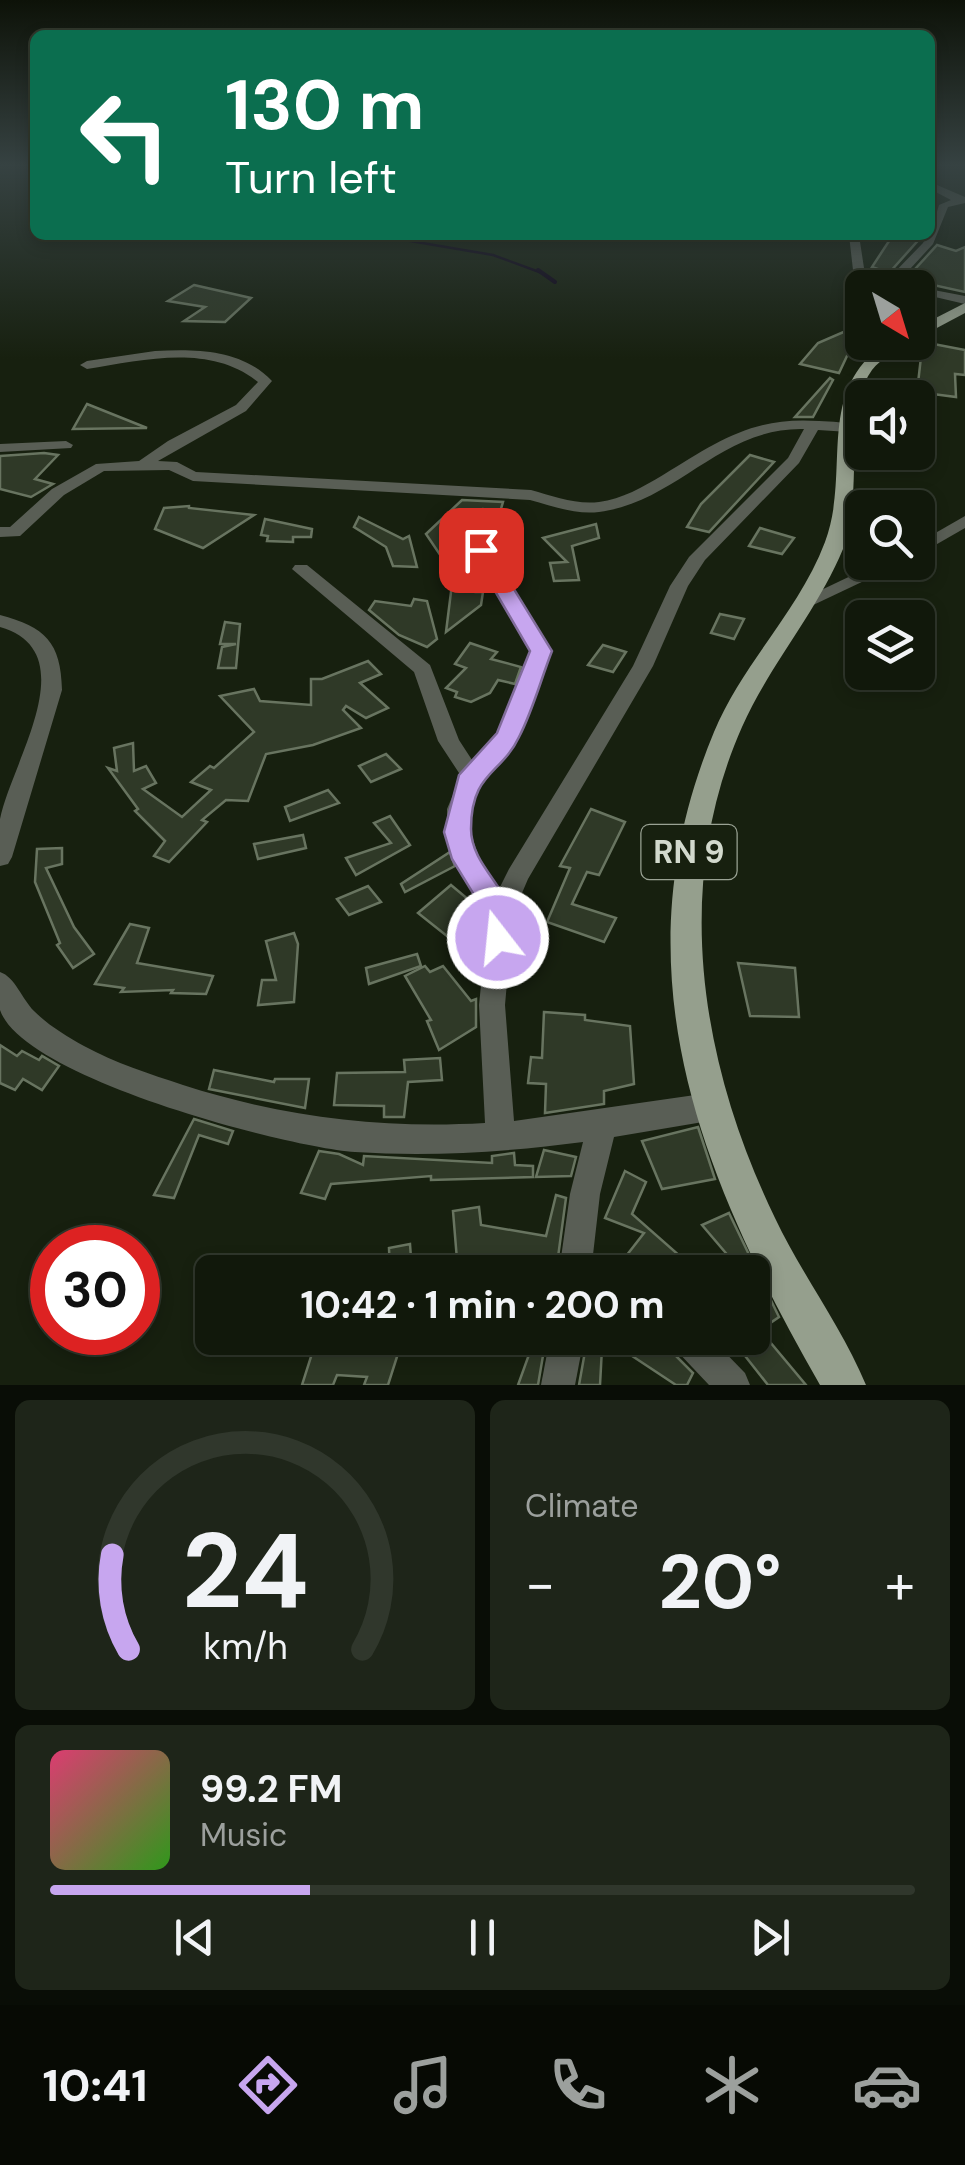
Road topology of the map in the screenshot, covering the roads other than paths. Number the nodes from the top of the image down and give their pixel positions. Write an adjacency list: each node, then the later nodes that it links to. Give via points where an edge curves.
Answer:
1 (855, 240): 3 (street)
2 (930, 240): 4 (street)
3 (859, 270)
4 (902, 270)
5 (935, 295): 6 (street)
6 (965, 304): 7 (main road)
7 (935, 323)
8 (876, 360): 10 (main road, RN 9 / RN 9)
9 (87, 365): 15 (street, via 201,354 254,369 264,381 230,414 159,450)
10 (860, 380)
11 (813, 426): 12 (street); 15 (street, via 736,436 621,502 598,507 531,495 258,482); 27 (street, via 794,460 698,557 679,586 644,666 537,838)
12 (845, 428)
13 (66, 445): 14 (street)
14 (0, 448)
15 (143, 466): 18 (street, via 101,468 58,492 14,532)
16 (848, 470): 23 (main road, RN 9 / RN 9, via 835,545)
17 (965, 521): 19 (street)
18 (0, 532)
19 (935, 540)
20 (481, 550): 25 (street, via 541,651 507,737)
21 (302, 569): 25 (street, via 423,669 449,741)
22 (854, 580): 23 (street)
23 (803, 602): 29 (main road, RN 9 / RN 9, via 727,730 691,840 684,951)
24 (0, 621): 26 (street, via 42,641 53,661 52,690)
25 (471, 775): 27 (street, via 458,832 465,859)
26 (0, 857)
27 (501, 914): 31 (street, via 492,1005)
28 (0, 983): 31 (street, via 41,1034 84,1063 224,1110 299,1130 372,1137)
29 (709, 1106): 30 (street); 37 (main road, RN 9 / RN 9, via 776,1266)
30 (602, 1126): 31 (street); 32 (street, via 585,1194)
31 (500, 1134)
32 (581, 1255)
33 (564, 1355): 35 (street)
34 (705, 1355): 36 (street)
35 (558, 1385)
36 (734, 1385)
37 (844, 1385)

